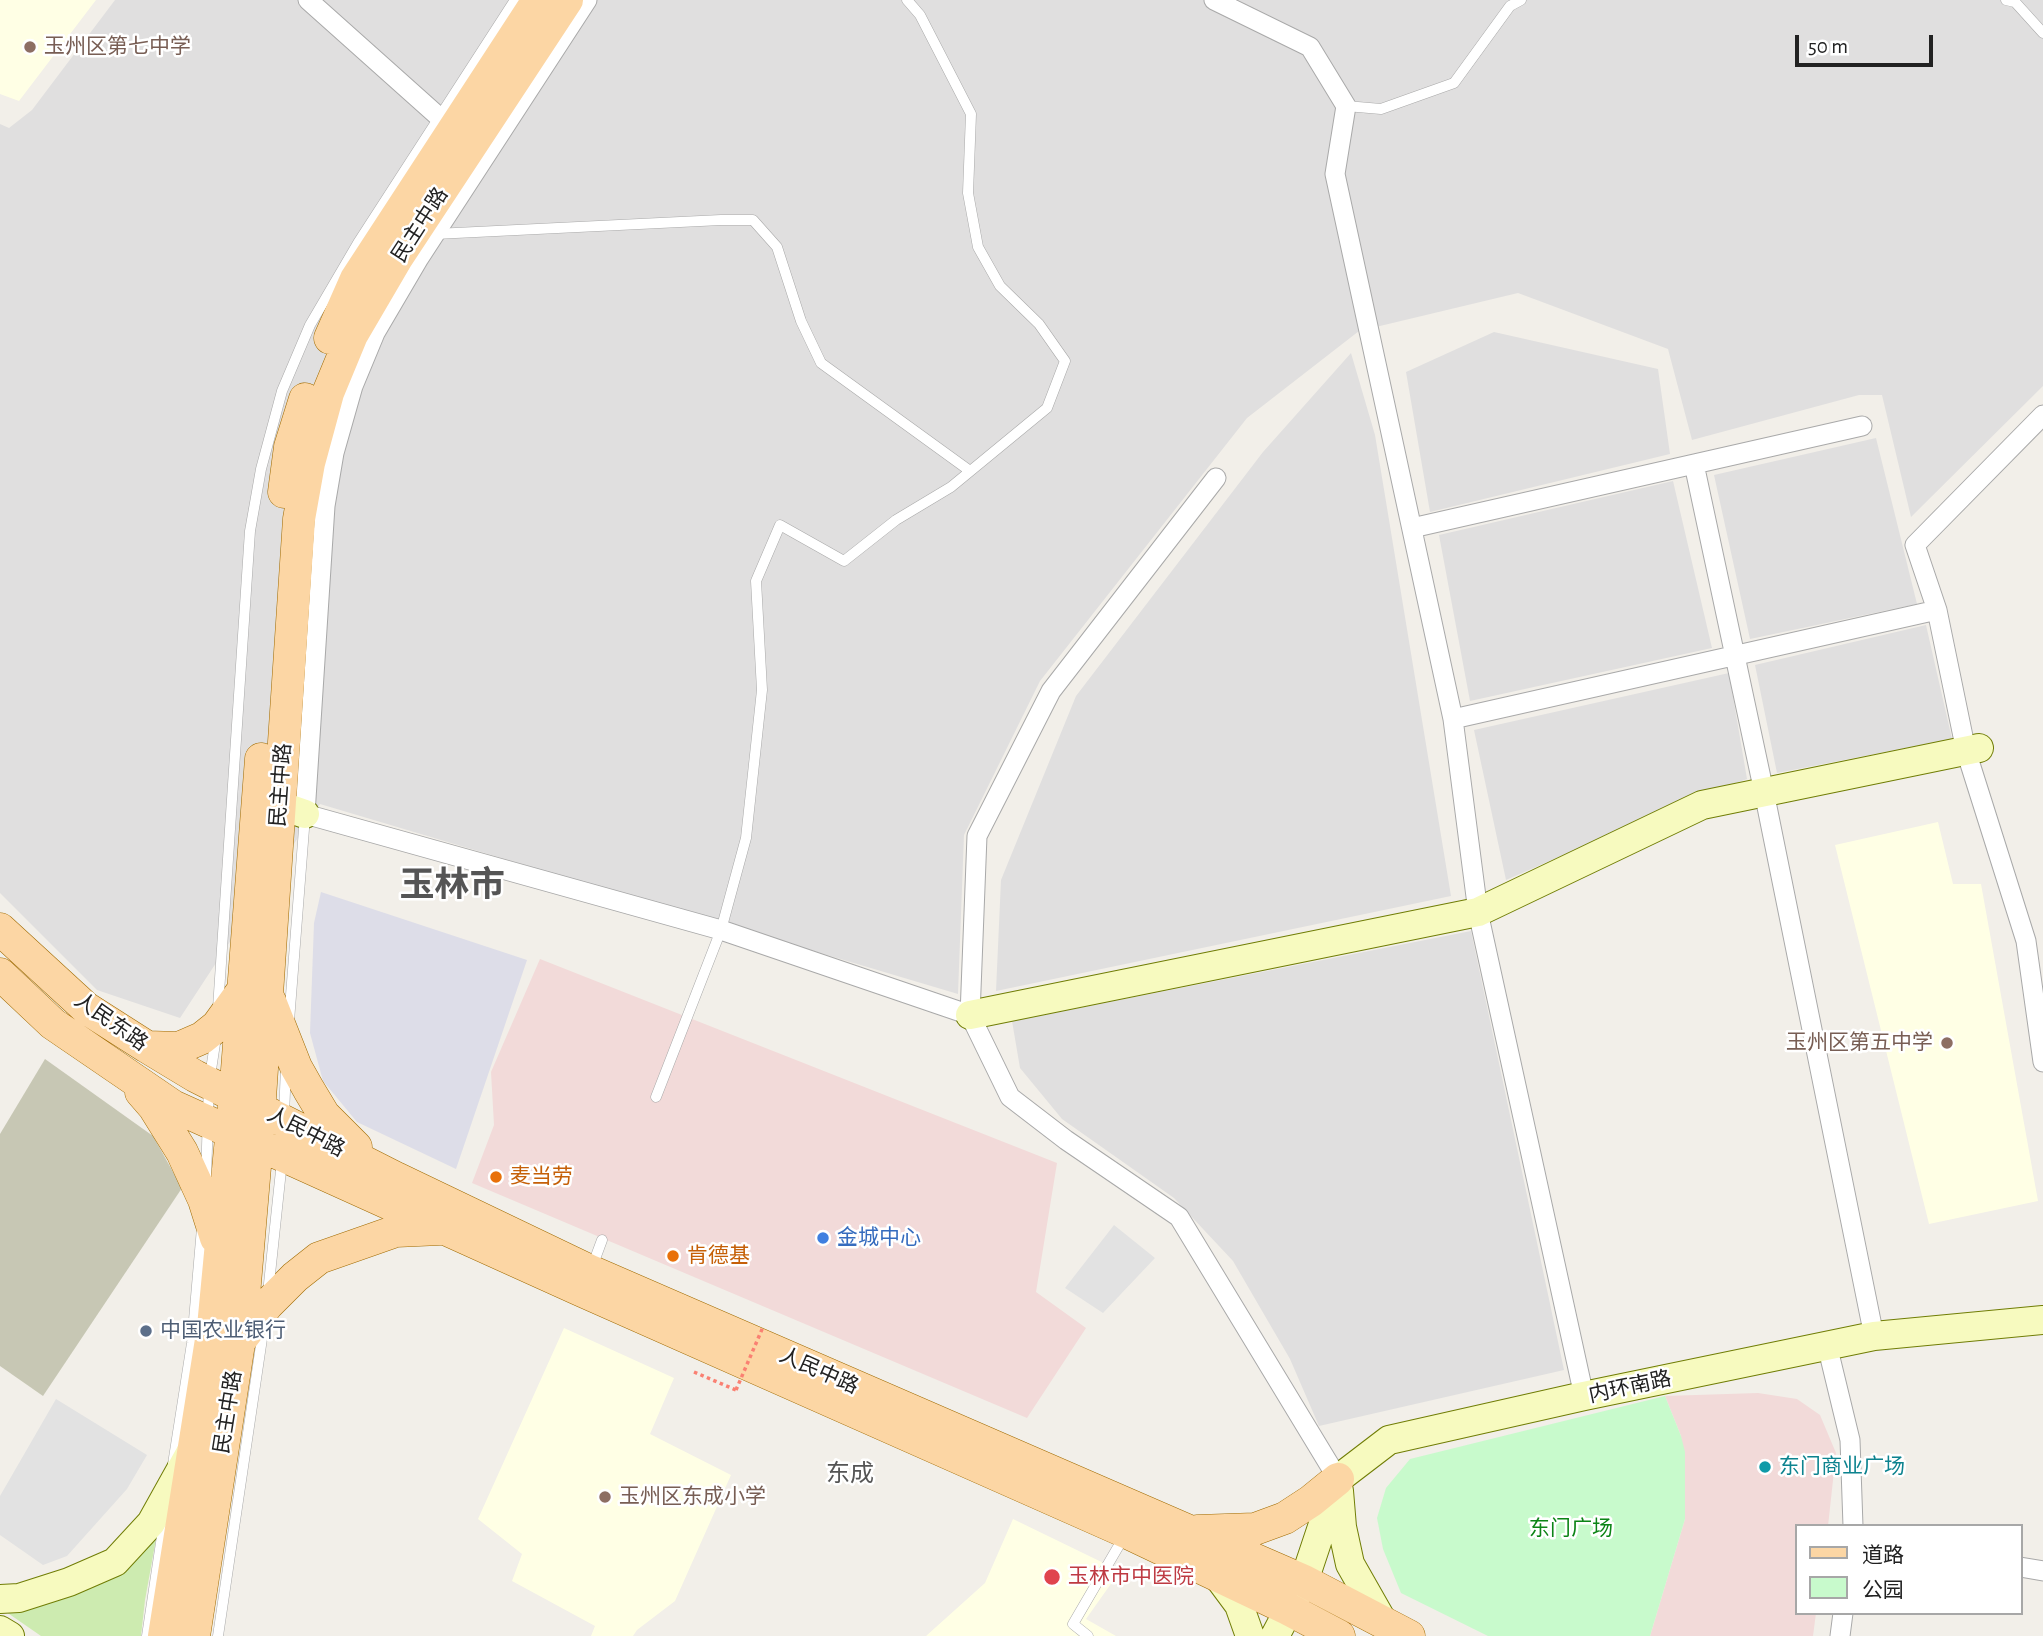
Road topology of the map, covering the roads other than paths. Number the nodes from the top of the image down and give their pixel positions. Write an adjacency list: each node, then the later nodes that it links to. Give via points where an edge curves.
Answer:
1 (309, 0): 12 (street)
2 (515, 0): 12 (lane)
3 (538, 0): 30 (main road, 民主中路, via 356,279 311,381 290,447 278,538)
4 (567, 0): 25 (main road, 民主中路, via 397,258 352,335 328,393 299,519)
5 (587, 0): 13 (street)
6 (907, 0): 17 (lane, via 920,15 971,114 968,193 978,247 1000,286 1039,324 1065,361 1047,408)
7 (1214, 0): 11 (street, via 1310,47)
8 (1521, 0): 11 (lane, via 1510,6 1454,83 1381,109)
9 (2006, 0): 10 (lane, via 2015,2)
10 (2043, 33)
11 (1346, 106): 19 (street, via 1335,174)
12 (439, 117): 32 (lane, via 310,326 282,391 261,470 250,531)
13 (434, 234): 17 (lane, via 753,220 777,247 801,321 821,363); 25 (street, via 375,333 353,386 334,453)
14 (2043, 415): 20 (street, via 1915,545)
15 (1862, 425): 16 (street)
16 (1694, 464): 19 (street); 21 (street)
17 (970, 471): 28 (lane, via 844,561 780,524 756,580 762,690 746,838)
18 (1216, 478): 31 (street, via 1051,691 978,836)
19 (1412, 528): 22 (street)
20 (1937, 610): 21 (street); 23 (street)
21 (1735, 656): 22 (street); 24 (street)
22 (1452, 719): 26 (street)
23 (1973, 749): 24 (main road); 35 (street, via 2026,941)
24 (1764, 792): 26 (main road, via 1702,805); 47 (street)
25 (292, 810): 28 (street); 30 (main road, 民主中路); 33 (lane)
26 (1478, 912): 31 (main road); 50 (street)
27 (0, 929): 34 (main road, 人民东路, via 86,1008)
28 (720, 930): 31 (street); 37 (lane)
29 (0, 974): 36 (main road, 人民东路, via 53,1024)
30 (255, 990): 32 (main road); 33 (main road); 38 (main road, 民主中路)
31 (970, 1015): 52 (street, via 1010,1097 1179,1217)
32 (217, 1026): 34 (main road, via 179,1048); 38 (lane)
33 (288, 1047): 38 (lane); 39 (main road, via 324,1115 346,1139)
34 (147, 1048): 38 (main road, 人民东路)
35 (2043, 1062)
36 (124, 1073): 38 (main road, 人民东路, via 173,1106); 40 (main road, via 183,1152)
37 (656, 1097)
38 (253, 1124): 39 (main road, 人民中路); 40 (lane); 41 (main road, 人民中路); 43 (main road, 民主中路); 45 (lane); 48 (main road, 民主中路)
39 (396, 1178): 44 (main road, 人民中路)
40 (204, 1200): 43 (main road); 53 (lane, via 192,1343)
41 (445, 1229): 45 (main road, via 396,1231 318,1258); 55 (main road, 人民中路)
42 (602, 1240): 44 (lane)
43 (219, 1258): 51 (main road, 民主中路)
44 (590, 1271): 56 (main road, 人民中路)
45 (267, 1305): 48 (main road); 70 (lane)
46 (2043, 1320): 47 (main road, 内环南路)
47 (1874, 1336): 49 (main road, 内环南路)
48 (239, 1343): 69 (main road, 民主中路)
49 (1827, 1345): 50 (main road, 内环南路); 54 (street, via 1850,1440)
50 (1584, 1396): 52 (main road, 内环南路, via 1389,1440)
51 (194, 1447): 53 (main road); 68 (main road, 民主中路)
52 (1338, 1479): 56 (main road, via 1285,1518 1255,1529); 60 (main road); 64 (main road, via 1350,1564)
53 (169, 1490): 61 (main road, via 151,1523 115,1562 69,1582 19,1598); 67 (lane)
54 (1853, 1524)
55 (1126, 1532): 59 (main road, 人民中路); 71 (lane, via 1073,1624)
56 (1188, 1532): 60 (main road, 人民中路)
57 (2022, 1567): 58 (street)
58 (2043, 1572)
59 (1216, 1574): 63 (main road, 人民中路); 72 (main road, via 1239,1605)
60 (1304, 1581): 63 (main road); 64 (main road, 人民中路)
61 (0, 1599)
62 (1843, 1615): 74 (street)
63 (1281, 1623): 73 (main road, 人民中路)
64 (1396, 1629)
65 (0, 1630): 66 (main road)
66 (10, 1636)
67 (147, 1636)
68 (163, 1636)
69 (194, 1636)
70 (218, 1636)
71 (1088, 1636)
72 (1250, 1636)
73 (1339, 1636)
74 (1840, 1636)

